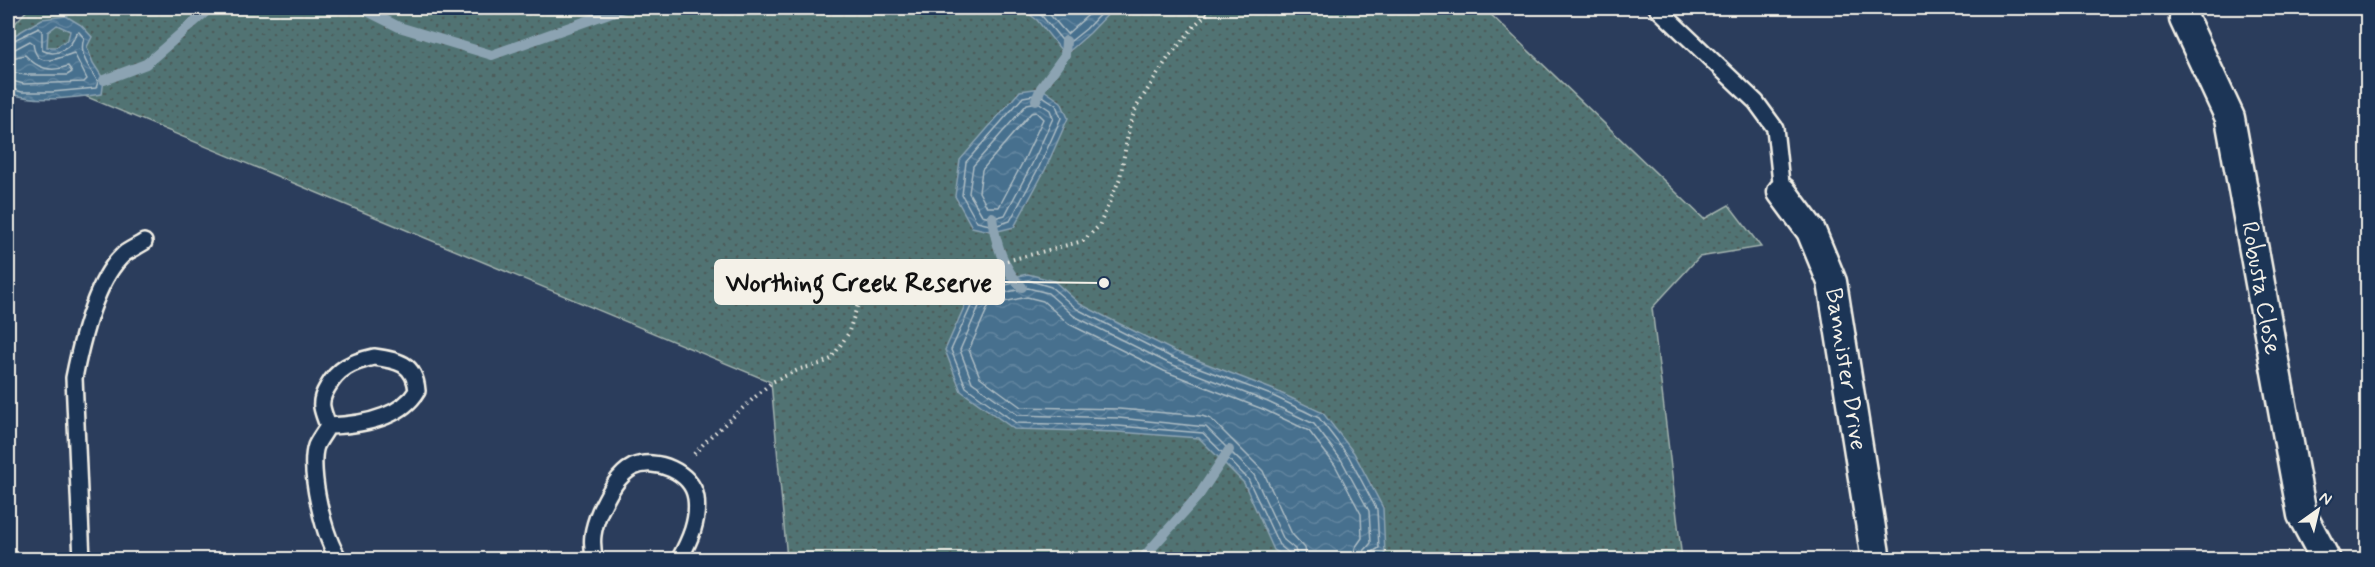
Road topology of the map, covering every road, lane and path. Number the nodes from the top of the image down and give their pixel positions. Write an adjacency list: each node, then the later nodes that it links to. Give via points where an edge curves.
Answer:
1 (1213, 8): 7 (path, via 1168,58 1137,106 1120,178 1099,226 1083,241 991,265 904,268 876,280 866,291 848,334 831,359 772,382)
2 (1656, 8): 4 (lane, via 1756,102 1775,128)
3 (2184, 19): 13 (street, Robusta Close, via 2229,118 2302,515)
4 (1782, 192): 12 (street, Bannister Drive, via 1811,231 1832,282)
5 (144, 242): 8 (lane, via 124,254 109,273 74,378)
6 (328, 426): 6 (lane, via 321,405 339,370 374,357 402,363 413,372 417,391 402,408 375,419); 9 (lane, via 316,446 314,462 322,520)
7 (677, 472): 10 (lane, via 651,463 634,467 621,476 607,495 593,528 591,547); 11 (lane, via 696,496 696,517)
8 (82, 560)
9 (340, 560)
10 (595, 560)
11 (680, 560)
12 (1876, 560)
13 (2326, 560)

